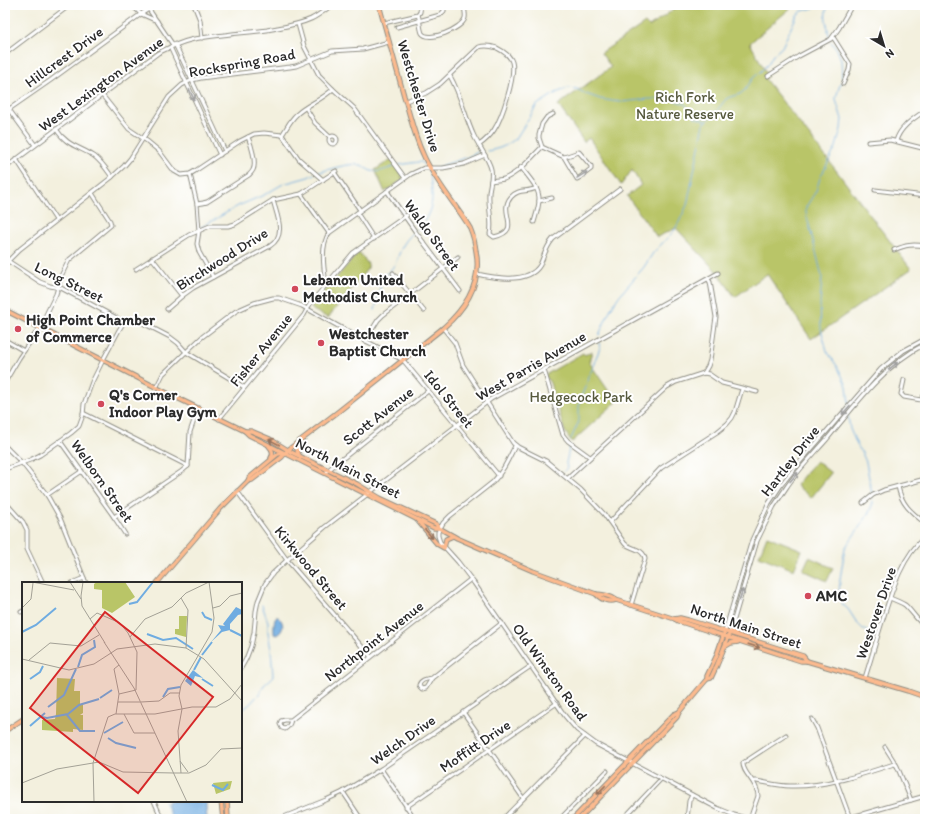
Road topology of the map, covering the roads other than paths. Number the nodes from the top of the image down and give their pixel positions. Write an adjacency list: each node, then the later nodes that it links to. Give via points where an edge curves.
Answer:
1 (70, 5): 24 (street)
2 (130, 5): 13 (street, via 138,8)
3 (146, 5): 12 (street)
4 (155, 5): 12 (street, Hillcrest Drive)
5 (194, 5): 20 (street, via 200,20)
6 (332, 5): 18 (street, West Lexington Avenue)
7 (379, 5): 17 (main road, Westchester Drive)
8 (420, 5): 14 (street)
9 (444, 5): 15 (street, via 444,11 440,15)
10 (464, 5): 15 (street, via 465,17 461,24 447,33 425,35)
11 (852, 5): 21 (street)
12 (149, 9): 13 (street, Hillcrest Drive); 16 (street)
13 (141, 14): 16 (street); 36 (street, Hillcrest Drive)
14 (418, 14): 15 (street); 17 (street)
15 (420, 20): 19 (street)
16 (157, 21): 23 (street)
17 (384, 23): 22 (main road, Westchester Drive)
18 (298, 24): 20 (street, West Lexington Avenue); 25 (street, via 304,46)
19 (397, 27)
20 (202, 38): 23 (street, West Lexington Avenue)
21 (833, 38): 27 (street); 30 (street, via 850,64)
22 (389, 42): 25 (street, Rockspring Road, via 363,49 332,51); 33 (main road, Westchester Drive)
23 (173, 45): 28 (street); 29 (street); 32 (street, West Lexington Avenue, via 158,53)
24 (5, 54)
25 (311, 59): 28 (street, Rockspring Road, via 296,66); 31 (street, via 319,75)
26 (450, 76): 33 (street, via 426,93); 48 (street); 48 (street, via 483,45 506,52 511,60 513,68 504,108 488,138)
27 (768, 76)
28 (192, 80): 29 (street, Rockspring Road); 51 (street)
29 (187, 82): 44 (street, Rockspring Road, via 169,97); 52 (street, one-way to 52)
30 (843, 84)
31 (333, 89): 35 (street); 61 (street, via 354,108)
32 (102, 95): 40 (street, West Lexington Avenue); 44 (street, via 129,129)
33 (406, 101): 58 (main road, Westchester Drive, via 422,154)
34 (5, 104): 36 (street)
35 (306, 108): 41 (street, via 292,118); 43 (street, via 315,123)
36 (8, 109): 37 (street, Hillcrest Drive); 47 (street)
37 (5, 112)
38 (923, 112): 45 (street, via 905,125)
39 (553, 114): 49 (street, via 542,124 539,135)
40 (56, 130): 47 (street, West Lexington Avenue); 60 (street, via 66,141 98,159)
41 (282, 135): 42 (street, via 264,133); 62 (street, via 299,159)
42 (248, 137): 51 (street); 74 (street, via 253,156 253,171 207,202)
43 (330, 137)
44 (144, 138): 59 (street, via 177,173); 60 (street, Rockspring Road, via 130,159)
45 (896, 141): 46 (street); 50 (street)
46 (868, 142)
47 (35, 145): 55 (street, West Lexington Avenue)
48 (479, 145): 53 (street)
49 (542, 146): 54 (street); 56 (street)
50 (925, 150)
51 (225, 151): 52 (street)
52 (220, 155): 59 (street)
53 (485, 156): 58 (street, via 456,166); 63 (street, via 491,166)
54 (564, 157): 54 (street, one-way to 54, via 577,179 591,168 579,152)
55 (16, 159): 57 (street, West Lexington Avenue); 77 (street)
56 (521, 167): 63 (street, via 503,180); 64 (street)
57 (5, 168)
58 (430, 168): 61 (street, via 424,168); 91 (main road, Westchester Drive, via 470,228 478,258)
59 (190, 174): 74 (street)
60 (112, 177): 68 (street, Rockspring Road)
61 (405, 178): 67 (street)
62 (323, 180): 69 (street); 75 (street, via 335,171)
63 (491, 181): 64 (street, via 488,206 490,233 494,237 502,235 508,229 508,200 519,191)
64 (536, 188): 73 (street)
65 (620, 189): 91 (street, via 553,240 534,271 507,279)
66 (875, 190): 70 (street)
67 (387, 191): 75 (street); 76 (street, Waldo Street)
68 (92, 193): 77 (street, Rockspring Road); 95 (street, via 111,224 69,260)
69 (301, 194): 72 (street); 80 (street)
70 (925, 196)
71 (552, 198): 73 (street)
72 (273, 200): 79 (street, via 235,224 210,226); 92 (street, Birchwood Drive, via 280,228 278,239 270,246)
73 (539, 201): 78 (street)
74 (197, 204): 79 (street)
75 (358, 212): 80 (street); 81 (street)
76 (406, 216): 81 (street, Fisher Avenue); 88 (street, Waldo Street)
77 (56, 220): 86 (street, Rockspring Road)
78 (534, 222)
79 (199, 231): 85 (street); 92 (street, via 196,244)
80 (329, 233): 94 (street, via 323,256)
81 (374, 239): 94 (street, Fisher Avenue, via 353,253)
82 (925, 246): 83 (street, via 905,246)
83 (894, 250)
84 (458, 257): 88 (street)
85 (152, 258): 87 (street); 98 (street)
86 (6, 261): 95 (street, Long Street, via 40,282)
87 (136, 268)
88 (443, 269): 96 (street, Waldo Street); 97 (street)
89 (393, 273): 97 (street)
90 (718, 273): 93 (street, West Parris Avenue)
91 (477, 274): 105 (main road, Westchester Drive, via 465,304)
92 (213, 277): 98 (street, Birchwood Drive)
93 (708, 279): 114 (street, West Parris Avenue); 115 (street, via 716,317 710,360)
94 (326, 284): 100 (street, Fisher Avenue)
95 (58, 288): 103 (street, Long Street); 104 (street)
96 (460, 291)
97 (410, 294): 102 (street); 108 (street, via 380,318)
98 (182, 296): 99 (street, Birchwood Drive)
99 (167, 309)
100 (307, 309): 108 (street, Idol Street); 111 (street, Idol Street, via 279,298 254,303 236,311 202,336); 119 (street, Fisher Avenue, via 304,316)
101 (5, 310): 104 (main road, North Main Street)
102 (424, 312)
103 (124, 322): 111 (street, via 137,320 170,337); 112 (street)
104 (40, 328): 110 (street); 112 (main road, North Main Street)
105 (443, 328): 113 (main road, Westchester Drive); 124 (street, via 455,343 463,365)
106 (925, 339): 181 (street, Hartley Drive, one-way to 181, via 903,351 881,369 781,485 769,503 752,540)
107 (5, 340): 110 (street)
108 (365, 341): 113 (street, Idol Street)
109 (925, 344): 180 (street, Hartley Drive, one-way to 109, via 757,541 770,513 788,485 878,379 901,359)
110 (24, 351): 117 (street)
111 (186, 352): 118 (street, Idol Street, via 163,374); 119 (street)
112 (103, 360): 118 (main road, North Main Street); 126 (street, via 92,382)
113 (403, 360): 121 (street, Idol Street); 130 (main road, Westchester Drive)
114 (544, 370): 124 (street, West Parris Avenue); 137 (street, via 563,435)
115 (704, 373): 120 (street, via 722,384); 137 (street, via 667,387)
116 (904, 380): 123 (street, via 901,394 904,398 920,400)
117 (5, 382)
118 (156, 388): 125 (main road, North Main Street)
119 (244, 388): 127 (street, Fisher Avenue)
120 (742, 389): 122 (street); 157 (street, via 735,412 727,424 665,464)
121 (428, 391): 128 (street, Idol Street); 142 (street, Scott Avenue)
122 (757, 392)
123 (925, 394)
124 (487, 402): 128 (street, West Parris Avenue); 134 (street)
125 (198, 409): 127 (main road, North Main Street); 140 (street, via 190,432)
126 (83, 413): 131 (street, via 79,426); 140 (street)
127 (219, 419): 129 (main road, North Main Street)
128 (456, 426): 145 (street, Idol Street); 151 (street, West Parris Avenue)
129 (246, 431): 132 (main road, North Main Street); 135 (main road, North Main Street, one-way to 129, via 276,443)
130 (308, 434): 135 (main road, Westchester Drive); 136 (main road, via 297,447 297,452)
131 (60, 441): 138 (street, via 40,455); 143 (street, Welborn Street)
132 (268, 445): 135 (main road, North Main Street); 139 (main road, via 273,455)
133 (5, 446): 138 (street)
134 (515, 446): 145 (street); 146 (street, via 546,461)
135 (286, 451): 136 (main road, North Main Street); 139 (main road); 144 (main road, North Main Street); 148 (main road, via 282,457)
136 (302, 457): 142 (main road, North Main Street)
137 (590, 457): 146 (street)
138 (22, 463): 141 (street); 152 (street)
139 (266, 464): 148 (main road)
140 (188, 466): 155 (street)
141 (5, 469)
142 (328, 469): 144 (street, Scott Avenue); 151 (main road, North Main Street)
143 (82, 471): 152 (street); 155 (street, Welborn Street)
144 (324, 474): 151 (main road, North Main Street)
145 (499, 476): 159 (street)
146 (568, 478): 157 (street, via 592,500)
147 (925, 479): 149 (street)
148 (248, 481): 150 (main road)
149 (898, 486): 154 (street, via 880,491); 158 (street, via 906,506)
150 (237, 491): 164 (street, Kirkwood Street); 170 (main road)
151 (368, 493): 156 (main road, North Main Street); 159 (main road, North Main Street, via 436,524); 164 (street, West Parris Avenue)
152 (47, 495): 165 (street, via 60,518)
153 (5, 502): 167 (street, via 27,530 27,549)
154 (864, 503)
155 (114, 517): 160 (street, Welborn Street)
156 (414, 518): 159 (main road, North Main Street); 163 (main road, one-way to 163, via 437,544)
157 (610, 522): 174 (street, via 625,544 645,555)
158 (925, 523)
159 (439, 528): 161 (main road, North Main Street); 163 (street, Old Winston Road, via 439,540)
160 (125, 534)
161 (453, 536): 163 (main road, via 446,539); 171 (main road, North Main Street)
162 (925, 538): 172 (street, Westover Drive, via 905,563)
163 (444, 548): 166 (street, Old Winston Road)
164 (287, 560): 190 (street, Kirkwood Street); 192 (street, West Parris Avenue, via 271,576 261,593 249,654)
165 (84, 578): 168 (street); 169 (street)
166 (471, 578): 177 (street, Old Winston Road); 190 (street, Northpoint Avenue)
167 (43, 582)
168 (74, 582)
169 (86, 582)
170 (158, 582)
171 (597, 596): 173 (main road, North Main Street); 173 (main road, North Main Street, via 602,594)
172 (890, 598): 179 (street, via 904,605); 195 (street, Westover Drive)
173 (613, 600): 174 (main road, North Main Street)
174 (631, 605): 175 (main road, North Main Street)
175 (676, 618): 176 (main road, North Main Street); 178 (main road, North Main Street, via 678,622)
176 (688, 620): 178 (main road); 181 (main road, North Main Street)
177 (502, 623): 193 (street, Old Winston Road); 194 (street)
178 (684, 623): 182 (main road, North Main Street)
179 (925, 625)
180 (731, 627): 183 (street, Hartley Drive); 184 (main road)
181 (725, 631): 183 (main road, North Main Street); 185 (main road)
182 (714, 632): 185 (main road, North Main Street); 188 (main road)
183 (730, 633): 184 (main road, North Main Street); 186 (main road)
184 (737, 635): 191 (main road, North Main Street, via 803,656)
185 (723, 636): 186 (main road, North Main Street); 188 (main road)
186 (728, 638): 187 (main road, North Main Street); 189 (main road)
187 (742, 642): 189 (main road, via 731,642); 191 (main road, North Main Street, one-way to 191)
188 (720, 646): 196 (main road)
189 (724, 648): 196 (main road, via 714,673)
190 (371, 657): 203 (street, Northpoint Avenue)
191 (807, 661): 195 (main road, North Main Street)
192 (242, 666)
193 (531, 666): 198 (street, Old Winston Road); 199 (street, Welch Drive)
194 (432, 678): 194 (street, via 426,688 420,688 421,681)
195 (864, 678): 197 (main road, North Main Street)
196 (708, 679): 200 (main road)
197 (925, 697)
198 (557, 704): 206 (street, Old Winston Road); 208 (street, Moffitt Drive)
199 (463, 712): 208 (street); 212 (street, Welch Drive)
200 (679, 712): 209 (main road, via 674,714); 210 (main road)
201 (812, 719): 216 (street)
202 (22, 720): 204 (main road)
203 (291, 720)
204 (5, 731)
205 (786, 735): 215 (street, via 743,763 743,767)
206 (584, 736): 209 (street, Old Winston Road); 220 (street)
207 (885, 748): 211 (street)
208 (490, 750): 220 (street); 225 (street, Moffitt Drive)
209 (628, 761): 210 (street, Old Winston Road); 236 (main road, one-way to 236)
210 (633, 764): 214 (street, Old Winston Road); 237 (main road)
211 (896, 765): 216 (street); 221 (street)
212 (381, 769): 217 (street, Welch Drive); 225 (street)
213 (607, 771): 235 (street)
214 (661, 779): 218 (street, Old Winston Road); 238 (street)
215 (754, 781): 216 (street, via 790,786); 241 (street, via 758,796)
216 (836, 781): 227 (street)
217 (343, 792): 231 (street, Welch Drive); 232 (street)
218 (692, 795): 226 (street, Old Winston Road); 239 (street)
219 (925, 796): 221 (street)
220 (523, 798): 234 (street)
221 (911, 800): 227 (street)
222 (154, 802): 228 (street)
223 (221, 802): 229 (main road)
224 (227, 802): 230 (main road)
225 (406, 807): 233 (street)
226 (734, 815): 240 (street); 241 (street, Old Winston Road)
227 (850, 818): 242 (street)
228 (162, 819)
229 (223, 819)
230 (228, 819)
231 (279, 819)
232 (361, 819)
233 (415, 819)
234 (503, 819)
235 (560, 819)
236 (573, 819)
237 (579, 819)
238 (623, 819)
239 (687, 819)
240 (732, 819)
241 (750, 819)
242 (846, 819)

